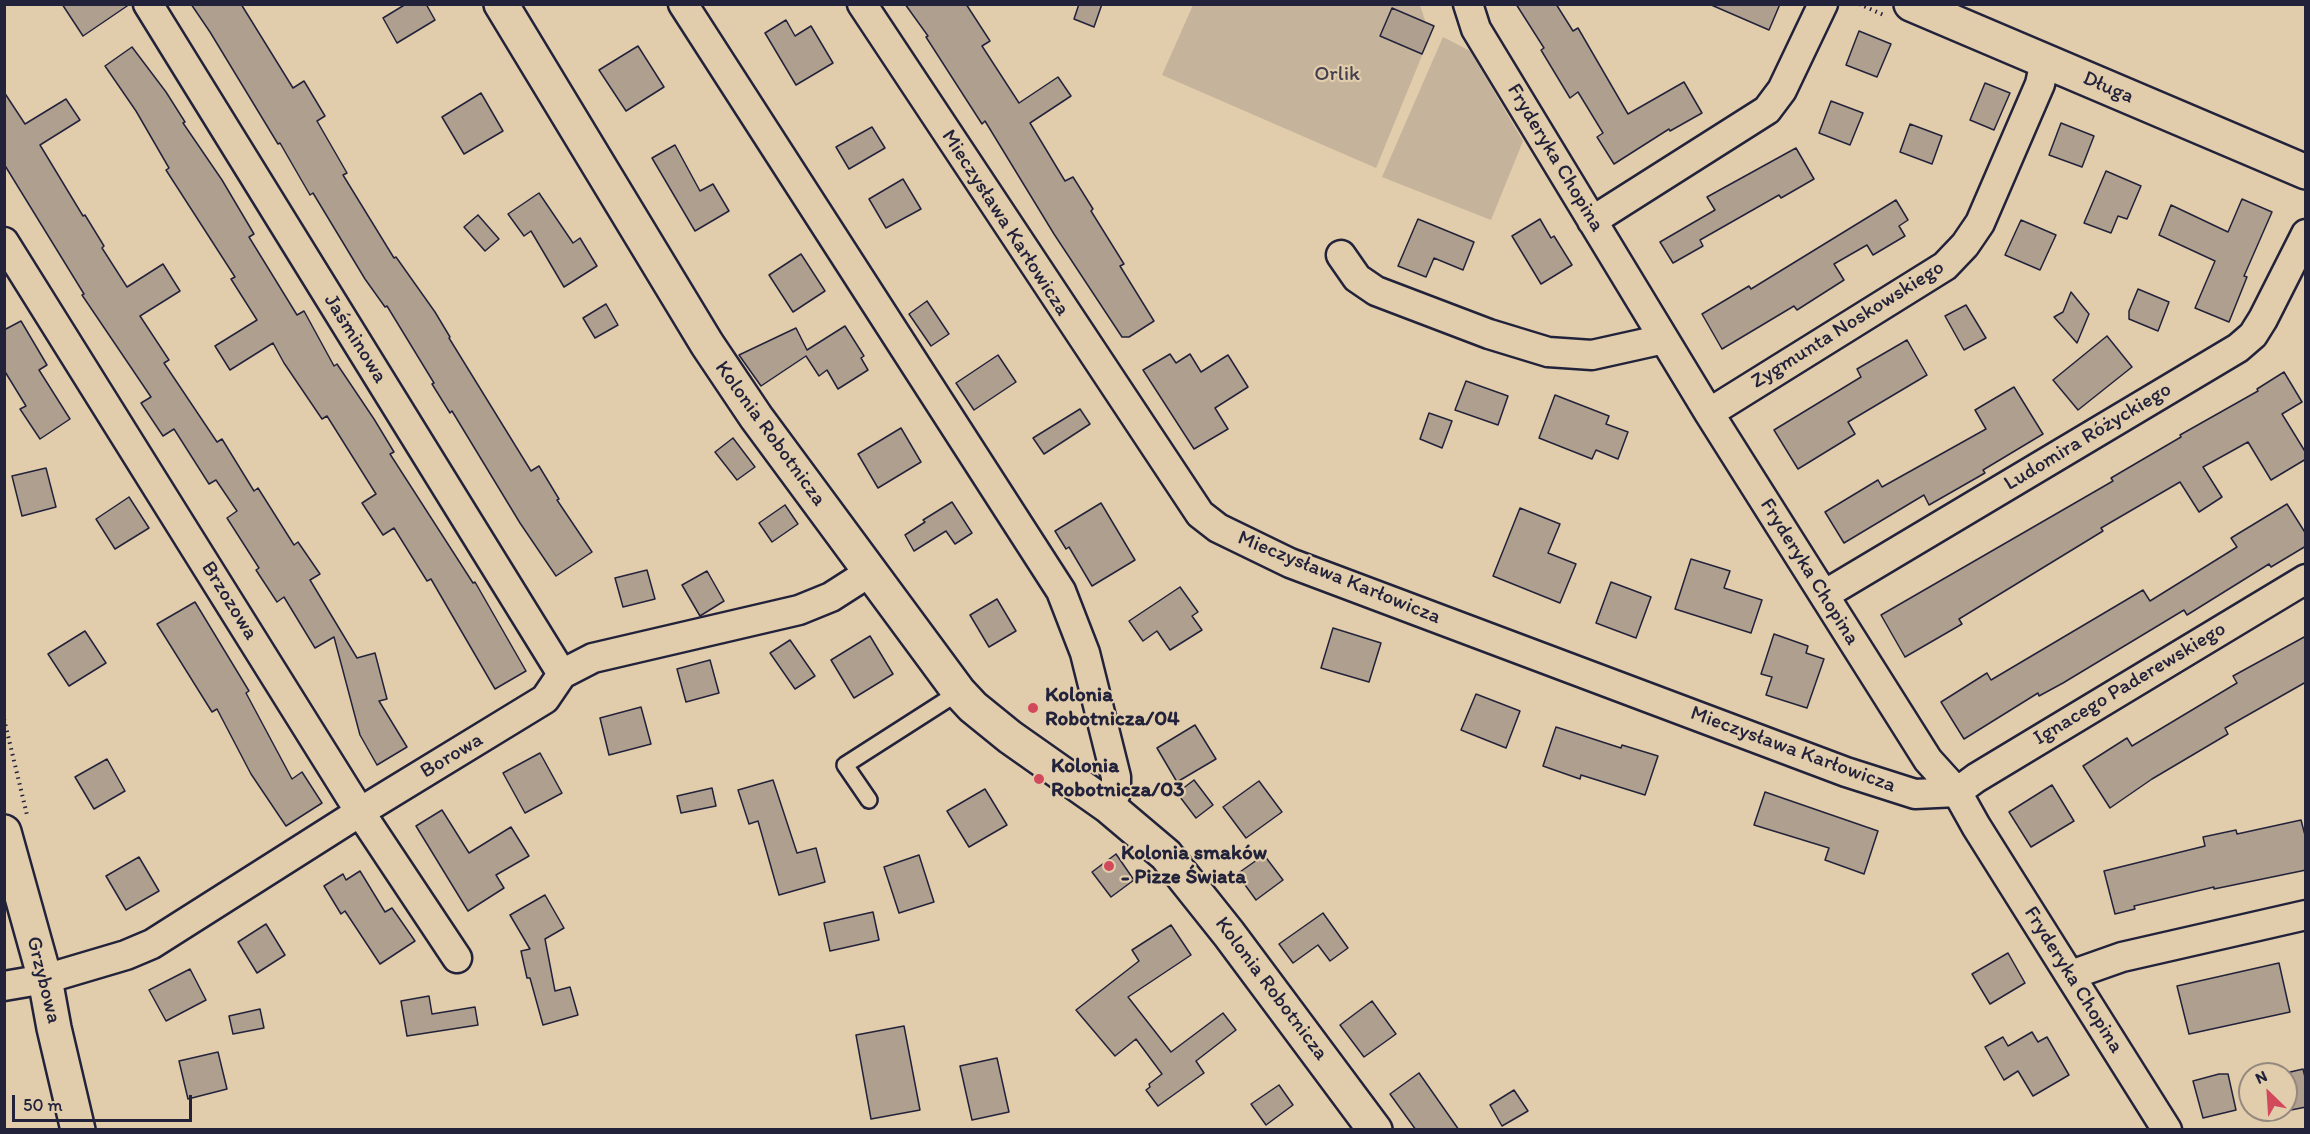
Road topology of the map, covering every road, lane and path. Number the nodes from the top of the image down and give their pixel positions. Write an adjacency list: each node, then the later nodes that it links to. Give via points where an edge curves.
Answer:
1 (148, 4): 19 (street, Jaśminowa)
2 (501, 4): 16 (street, Kolonia Robotnicza, via 707,344)
3 (683, 4): 23 (street, via 1060,591 1085,653 1116,777 1116,793)
4 (862, 4): 21 (street, Mieczysława Karłowicza, via 1179,486 1200,514 1218,528 1290,563 1846,772 1915,794)
5 (1468, 4): 10 (street, Fryderyka Chopina, via 1476,29)
6 (1823, 4): 10 (street, via 1782,90 1767,110)
7 (1911, 4): 8 (street, Długa)
8 (2045, 61): 9 (street, Długa); 15 (street, Zygmunta Noskowskiego, via 2040,84 1985,212 1965,245 1945,266)
9 (2306, 172)
10 (1592, 221): 14 (street, Fryderyka Chopina)
11 (2306, 234): 18 (street, Ludomira Różyckiego, via 2264,319 2238,348)
12 (4, 242): 24 (street, Brzozowa)
13 (1341, 255): 14 (street, via 1357,278 1376,291 1548,352 1592,355)
14 (1664, 339): 15 (street, Fryderyka Chopina)
15 (1709, 413): 18 (street, Fryderyka Chopina)
16 (870, 572): 19 (street, Borowa, via 831,597 799,610 593,658); 20 (street, Kolonia Robotnicza)
17 (2306, 579): 21 (street, Ignacego Paderewskiego)
18 (1824, 595): 21 (street, Fryderyka Chopina, via 1928,760)
19 (561, 674): 24 (street, Borowa, via 544,699)
20 (959, 692): 22 (lane, via 845,765); 23 (street, Kolonia Robotnicza, via 1010,737)
21 (1957, 792): 28 (street, Fryderyka Chopina)
22 (869, 800)
23 (1108, 806): 32 (street, Kolonia Robotnicza, via 1180,870)
24 (360, 812): 27 (street, Brzozowa); 29 (street, Borowa, via 152,944)
25 (4, 832): 29 (street, Grzybowa)
26 (2306, 915): 28 (street, via 2122,957)
27 (457, 958)
28 (2071, 975): 33 (street, Fryderyka Chopina)
29 (45, 979): 30 (street, Borowa); 31 (street, Grzybowa)
30 (4, 986)
31 (78, 1130)
32 (1375, 1130)
33 (2168, 1130)

